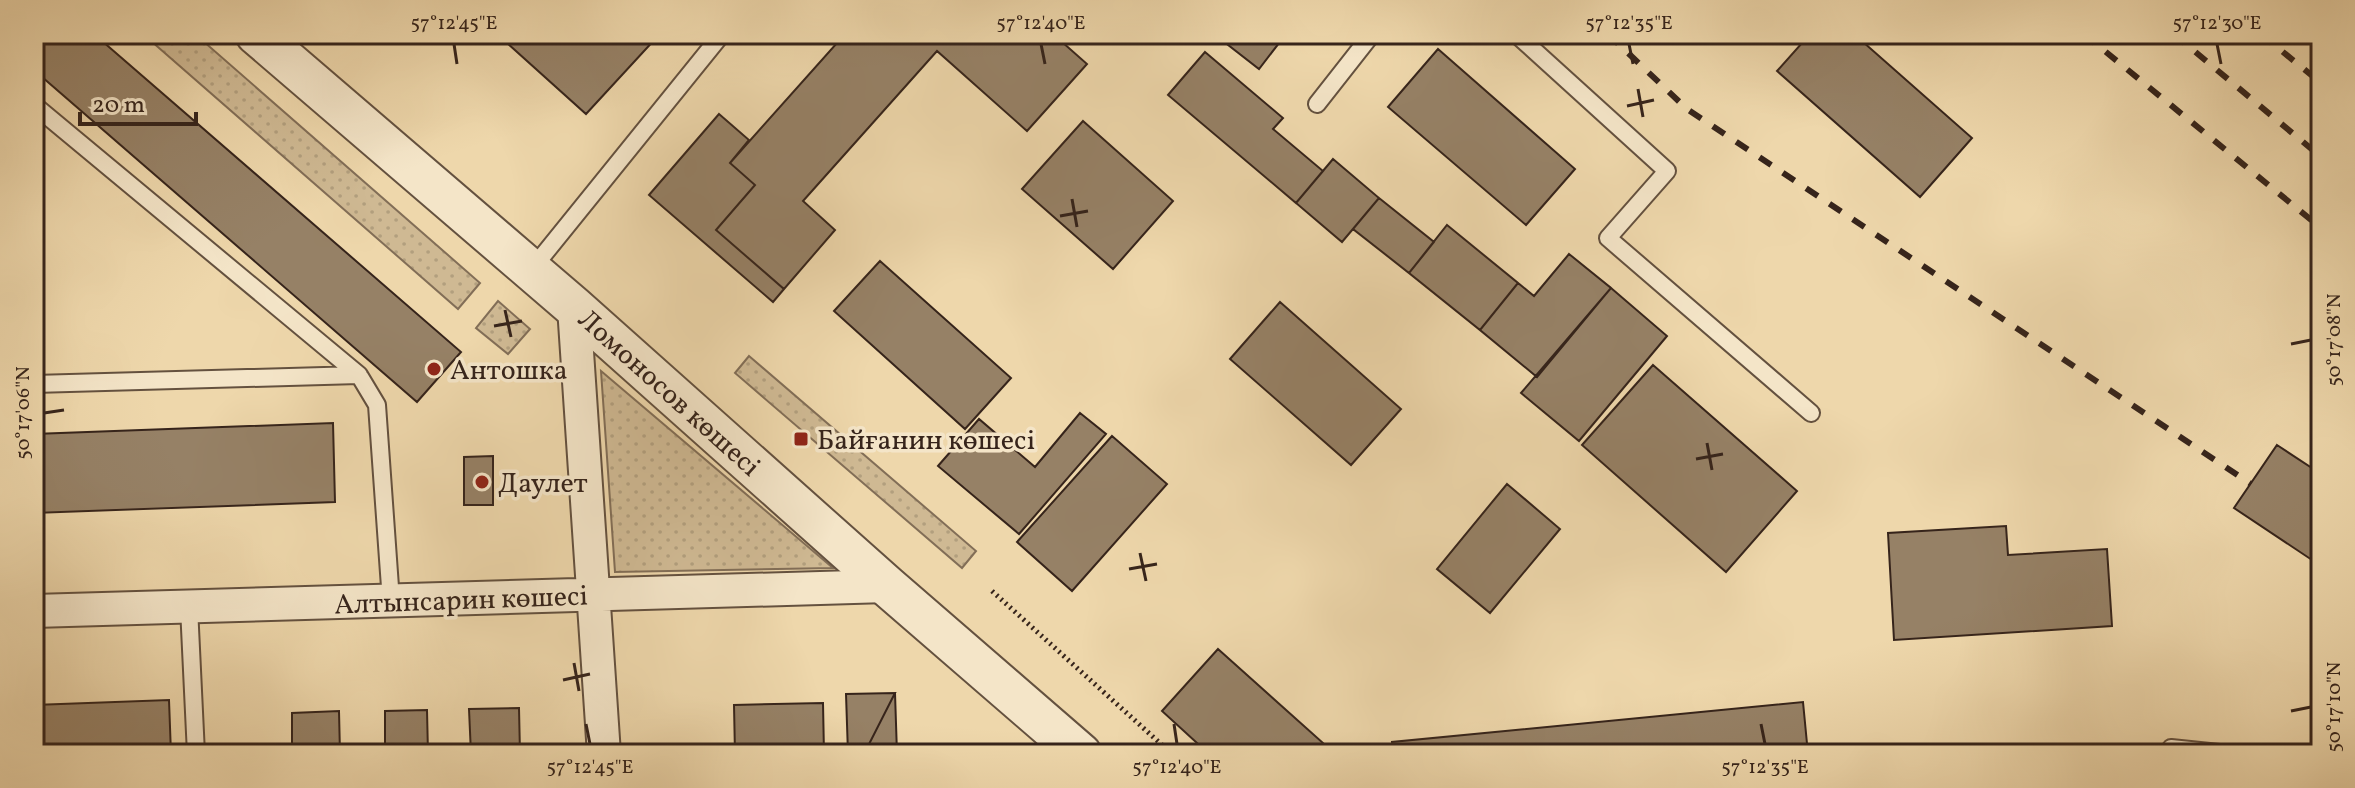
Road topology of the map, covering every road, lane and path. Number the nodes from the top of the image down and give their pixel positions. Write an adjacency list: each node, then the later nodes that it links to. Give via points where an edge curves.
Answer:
1 (256, 34): 7 (street, Ломоносов көшесі)
2 (722, 34): 7 (lane)
3 (1372, 34): 5 (lane)
4 (1516, 34): 11 (lane, via 1667,171 1608,238)
5 (1317, 104)
6 (34, 105): 9 (lane)
7 (531, 271): 8 (street, Ломоносов көшесі)
8 (574, 307): 12 (street, Ломоносов көшесі); 14 (street)
9 (359, 375): 10 (lane); 15 (lane, via 377,405)
10 (34, 384)
11 (1811, 413)
12 (887, 586): 14 (street, Алтынсарин көшесі); 21 (street, Ломоносов көшесі)
13 (992, 591): 22 (path)
14 (594, 595): 15 (street, Алтынсарин көшесі); 20 (street)
15 (391, 601): 16 (street, Алтынсарин көшесі)
16 (189, 607): 17 (street, Алтынсарин көшесі); 19 (lane)
17 (34, 611)
18 (2171, 748): 23 (lane)
19 (196, 754)
20 (604, 754)
21 (1081, 754)
22 (1172, 754)
23 (2229, 754)

